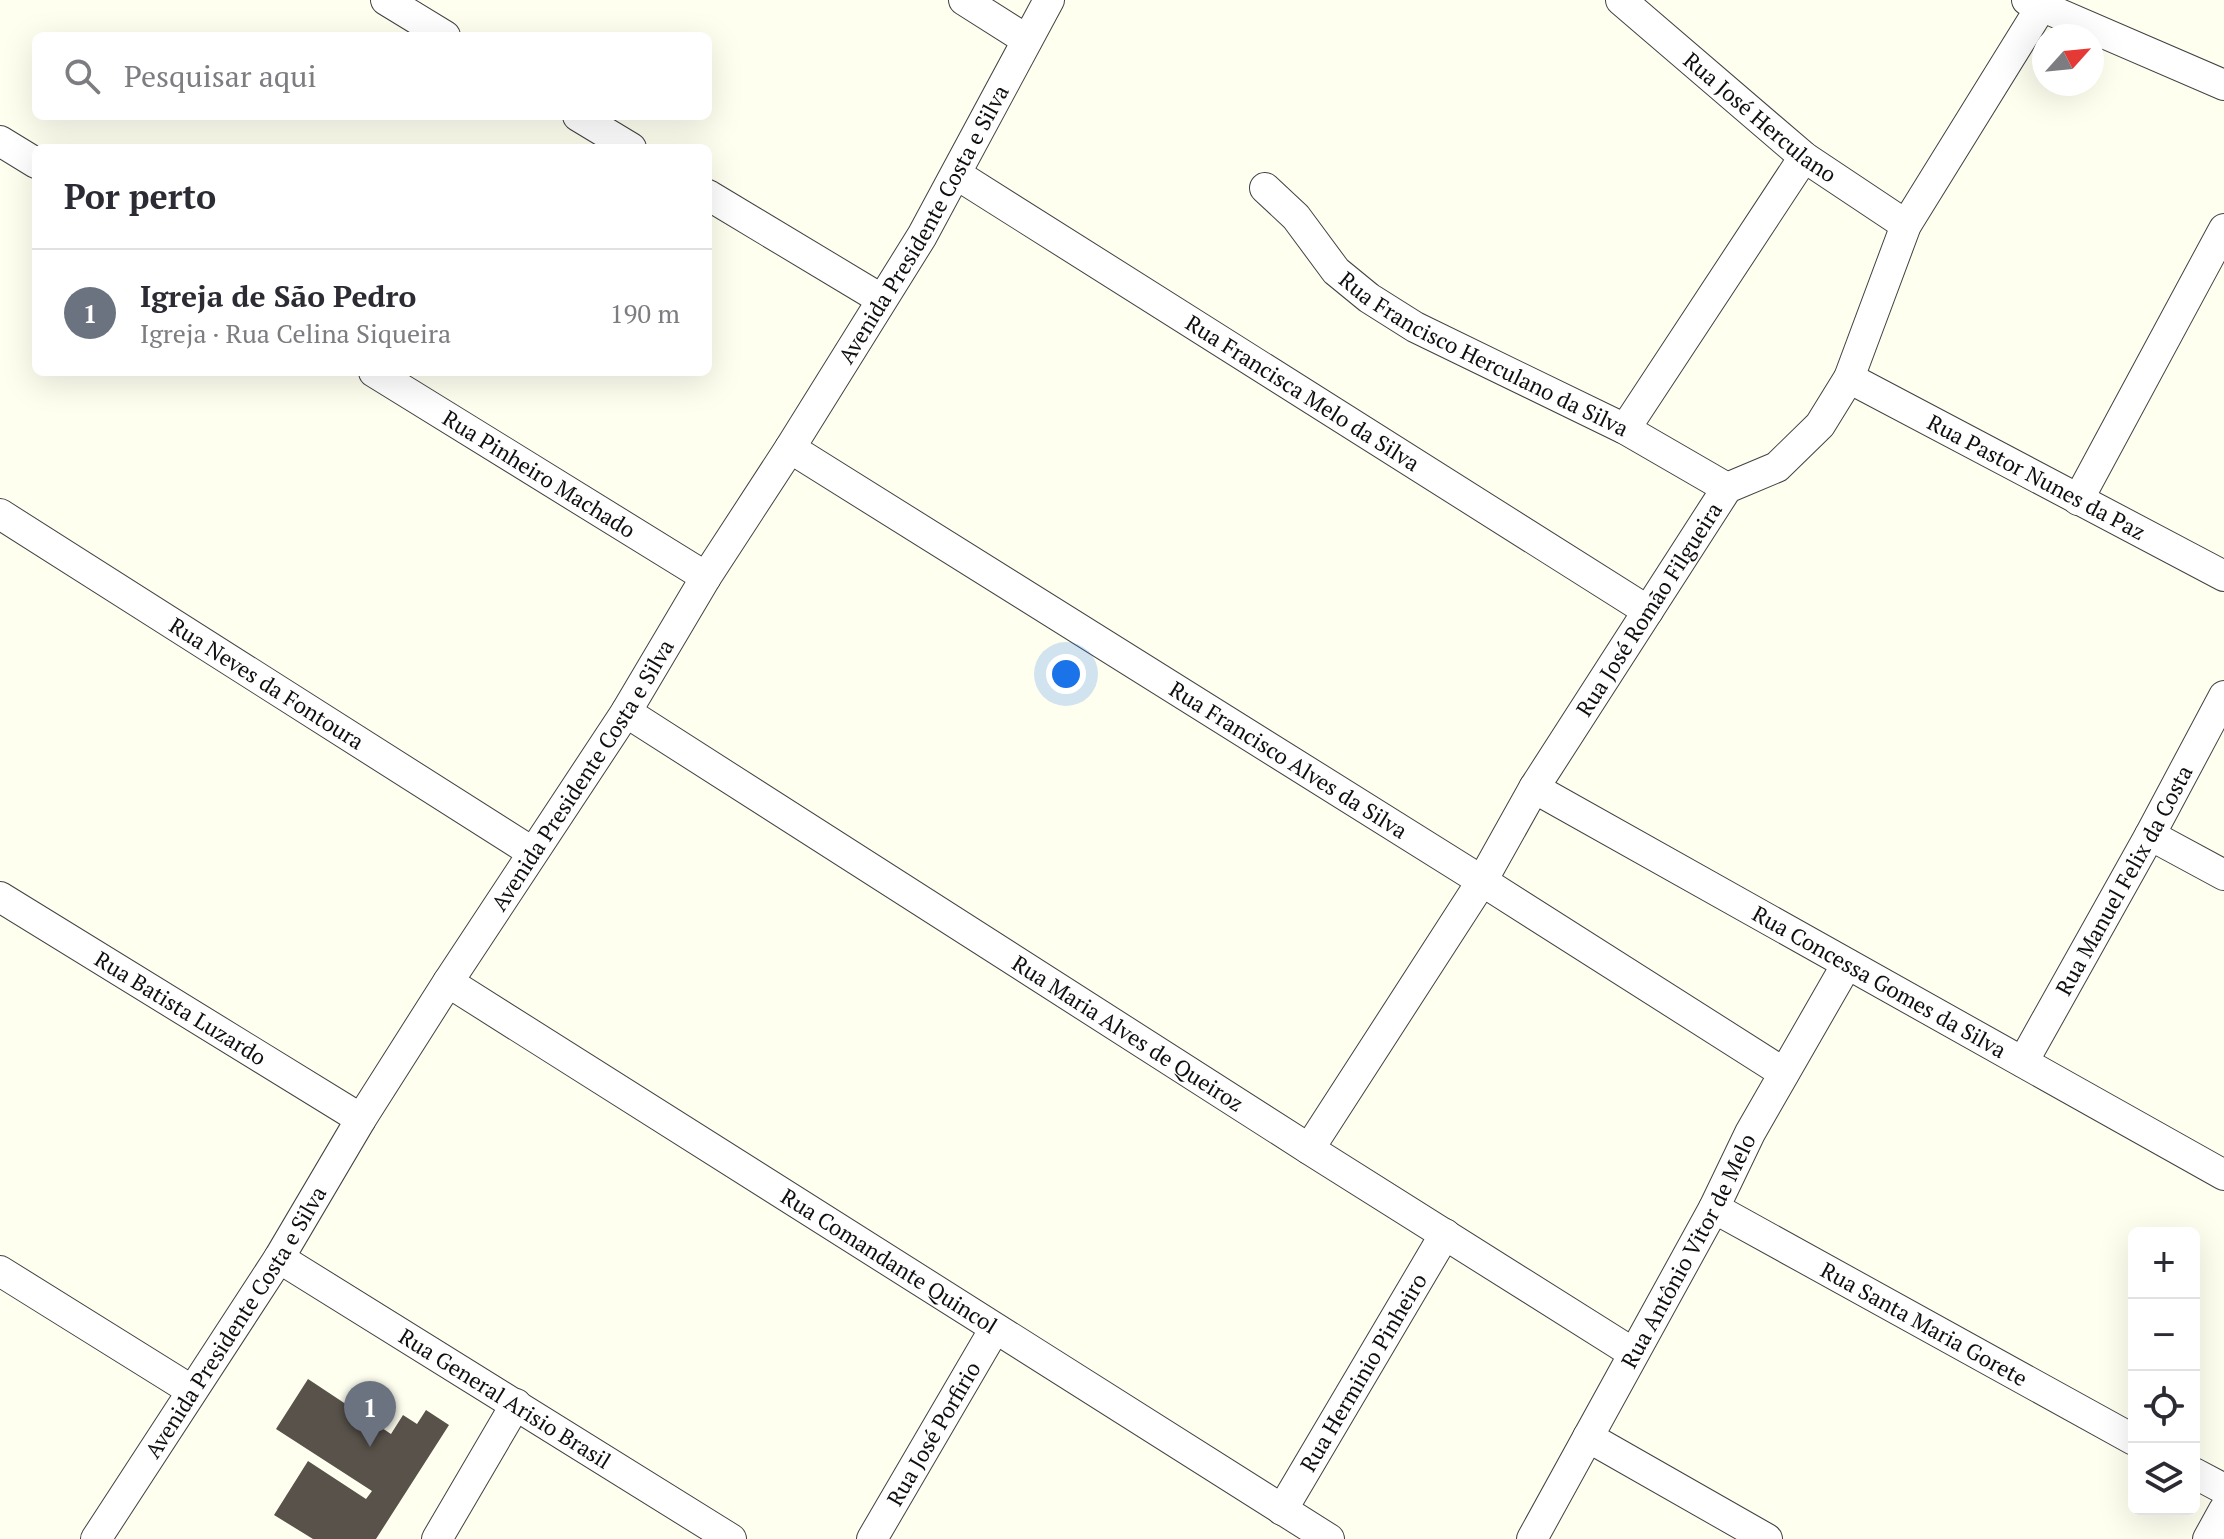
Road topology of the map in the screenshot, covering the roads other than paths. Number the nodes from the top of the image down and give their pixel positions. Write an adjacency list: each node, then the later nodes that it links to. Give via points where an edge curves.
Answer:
1 (386, 0): 6 (street)
2 (964, 0): 7 (street)
3 (1049, 0): 7 (street, Avenida Presidente Costa e Silva)
4 (1621, 0): 12 (street, Rua José Herculano)
5 (2034, 3): 8 (street); 17 (street, Rua José Romão Filgueira)
6 (438, 32)
7 (1027, 40): 14 (street, Avenida Presidente Costa e Silva)
8 (2224, 85)
9 (585, 120): 11 (street)
10 (0, 141): 13 (street)
11 (624, 144)
12 (1804, 157): 17 (street, Rua José Herculano); 23 (street)
13 (32, 161)
14 (956, 174): 20 (street, Avenida Presidente Costa e Silva); 30 (street, Rua Francisca Melo da Silva)
15 (1265, 188): 23 (street, Rua Francisco Herculano da Silva, via 1296,217 1336,271 1369,298 1415,327)
16 (712, 197): 20 (street)
17 (1906, 225): 22 (street, Rua José Romão Filgueira)
18 (2224, 229): 19 (street)
19 (2216, 264): 26 (street)
20 (881, 299): 24 (street, Avenida Presidente Costa e Silva)
21 (380, 376): 29 (street, Rua Pinheiro Machado)
22 (1849, 378): 25 (street, Rua José Romão Filgueira, via 1820,425 1777,467); 26 (street, Rua Pastor Nunes da Paz)
23 (1625, 429): 25 (street, Rua Francisco Herculano da Silva)
24 (790, 448): 29 (street, Avenida Presidente Costa e Silva); 37 (street, Rua Francisco Alves da Silva)
25 (1727, 488): 30 (street, Rua José Romão Filgueira)
26 (2078, 500): 28 (street, Rua Pastor Nunes da Paz)
27 (0, 514): 35 (street, Rua Neves da Fontoura)
28 (2224, 576)
29 (706, 577): 32 (street, Avenida Presidente Costa e Silva)
30 (1648, 611): 33 (street, Rua José Romão Filgueira)
31 (2224, 696): 34 (street, Rua Manuel Felix da Costa)
32 (626, 712): 35 (street, Avenida Presidente Costa e Silva); 44 (street, Rua Maria Alves de Queiroz)
33 (1534, 788): 37 (street, Rua José Romão Filgueira); 39 (street, Rua Concessa Gomes da Silva)
34 (2150, 835): 36 (street); 41 (street, Rua Manuel Felix da Costa)
35 (532, 852): 40 (street, Avenida Presidente Costa e Silva)
36 (2224, 875)
37 (1482, 881): 42 (street, Rua Francisco Alves da Silva); 44 (street, Rua José Romão Filgueira)
38 (0, 897): 43 (street, Rua Batista Luzardo)
39 (1847, 964): 41 (street, Rua Concessa Gomes da Silva); 42 (street, Rua Antônio Vitor de Melo)
40 (448, 982): 43 (street, Avenida Presidente Costa e Silva); 50 (street, Rua Comandante Quincol)
41 (2023, 1062): 45 (street, Rua Concessa Gomes da Silva)
42 (1784, 1073): 46 (street, Rua Antônio Vitor de Melo)
43 (361, 1119): 48 (street, Avenida Presidente Costa e Silva)
44 (1309, 1149): 47 (street, Rua Maria Alves de Queiroz)
45 (2224, 1175)
46 (1714, 1208): 51 (street, Rua Antônio Vitor de Melo); 55 (street, Rua Santa Maria Gorete)
47 (1445, 1234): 51 (street, Rua Maria Alves de Queiroz); 58 (street, Rua Herminio Pinheiro)
48 (279, 1258): 52 (street, Avenida Presidente Costa e Silva); 53 (street, Rua General Arisio Brasil)
49 (0, 1271): 52 (street)
50 (994, 1330): 58 (street, Rua Comandante Quincol); 63 (street, Rua José Porfirio)
51 (1633, 1353): 54 (street, Rua Antônio Vitor de Melo)
52 (191, 1390): 60 (street, Avenida Presidente Costa e Silva)
53 (516, 1404): 61 (street); 62 (street, Rua General Arisio Brasil)
54 (1588, 1437): 65 (street, Rua Antônio Vitor de Melo); 66 (street)
55 (2128, 1437)
56 (2200, 1476): 57 (street)
57 (2224, 1489)
58 (1282, 1510): 64 (street, Rua Comandante Quincol)
59 (2224, 1510): 67 (street)
60 (96, 1539)
61 (437, 1539)
62 (731, 1539)
63 (872, 1539)
64 (1329, 1539)
65 (1532, 1539)
66 (1767, 1539)
67 (2208, 1539)

